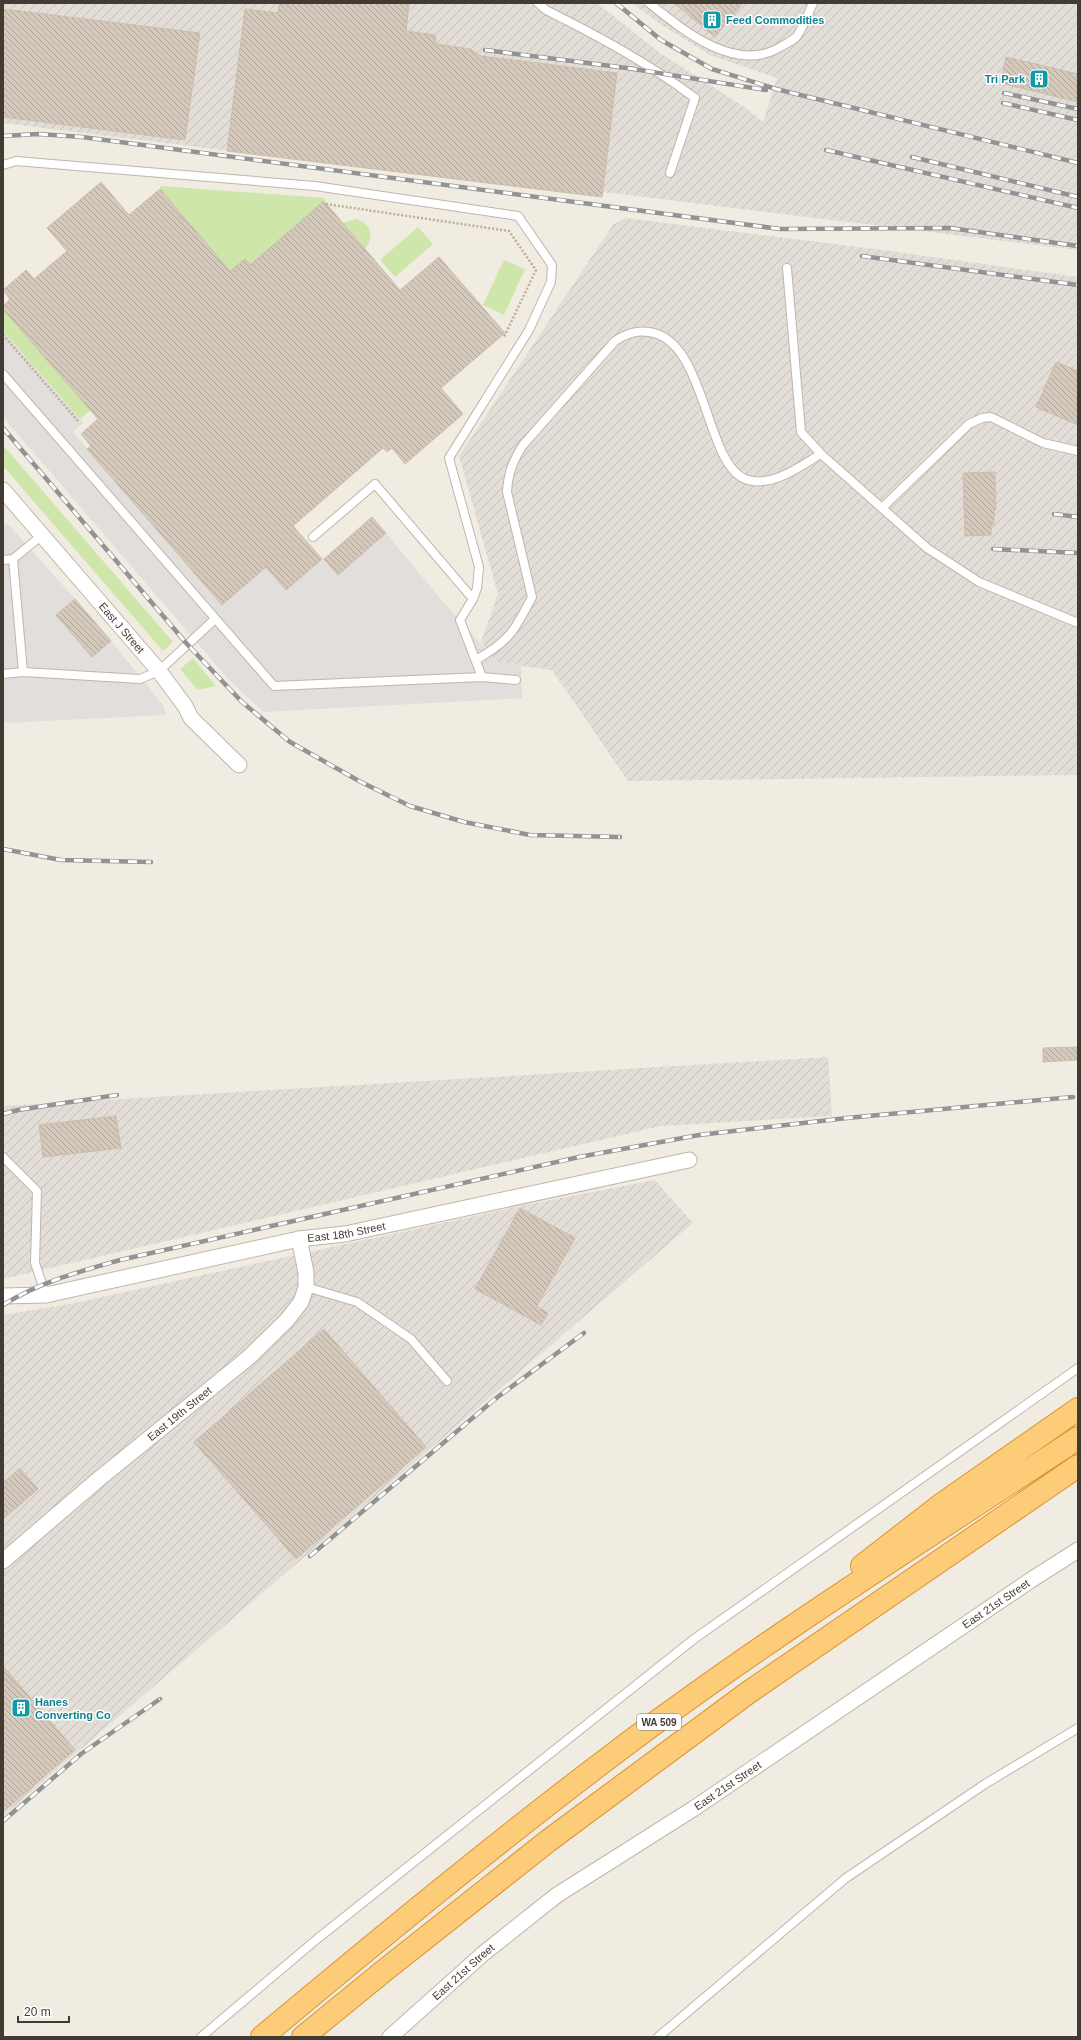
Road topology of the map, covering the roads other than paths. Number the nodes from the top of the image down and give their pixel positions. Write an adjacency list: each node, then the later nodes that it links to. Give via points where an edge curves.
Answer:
1 (538, 3): 5 (lane, via 546,10 616,46 695,98)
2 (649, 3): 3 (lane, via 672,22 702,40 728,53 749,57 772,53 797,37)
3 (813, 3)
4 (3, 165): 16 (lane, via 16,161 315,186 518,216 552,265 551,282 529,330 449,458 479,567)
5 (670, 173)
6 (787, 268): 9 (lane, via 801,432)
7 (3, 374): 17 (lane)
8 (1078, 451): 11 (lane, via 1043,442 991,417 982,418 969,424)
9 (821, 454): 11 (lane); 19 (lane, via 786,475 769,479 745,479 736,473 726,459 697,384 674,346 656,333 644,331 623,335 523,445 512,462 507,477 507,492 532,597 516,629 507,640)
10 (3, 490): 12 (street, East J Street)
11 (882, 508): 18 (lane, via 927,548 979,582)
12 (41, 536): 14 (lane); 20 (street, East J Street)
13 (313, 537): 16 (lane, via 375,484)
14 (13, 559): 15 (lane); 21 (lane)
15 (3, 560)
16 (474, 598): 19 (lane, via 460,620)
17 (215, 619): 20 (lane); 23 (lane, via 274,686)
18 (1078, 623)
19 (476, 660): 23 (lane)
20 (159, 671): 21 (lane, via 140,679); 25 (street, East J Street, via 191,718)
21 (23, 672): 22 (lane)
22 (3, 674)
23 (482, 677): 24 (lane)
24 (516, 680)
25 (239, 765)
26 (3, 1157): 30 (lane, via 38,1190 35,1263)
27 (689, 1160): 28 (street, East 18th Street, via 345,1234)
28 (299, 1239): 29 (street, East 19th Street, via 306,1272); 30 (street, East 18th Street)
29 (306, 1287): 33 (lane, via 357,1302 411,1339); 38 (street, East 19th Street, via 301,1302 288,1320 248,1358 100,1478)
30 (46, 1294): 31 (street, East 18th Street)
31 (3, 1296)
32 (1078, 1368): 41 (lane, via 694,1639 316,1938)
33 (447, 1380)
34 (1078, 1409): 39 (highway, via 942,1504 847,1578)
35 (1078, 1438): 39 (highway, WA 509)
36 (1078, 1466): 43 (highway, WA 509, via 749,1692 548,1841)
37 (1078, 1550): 44 (street, East 21st Street, via 693,1809 557,1895 484,1953)
38 (3, 1561)
39 (774, 1640): 42 (highway, WA 509, via 612,1755 456,1877)
40 (1078, 1728): 45 (lane, via 985,1784 846,1878)
41 (201, 2037)
42 (262, 2037)
43 (303, 2037)
44 (390, 2037)
45 (658, 2037)

